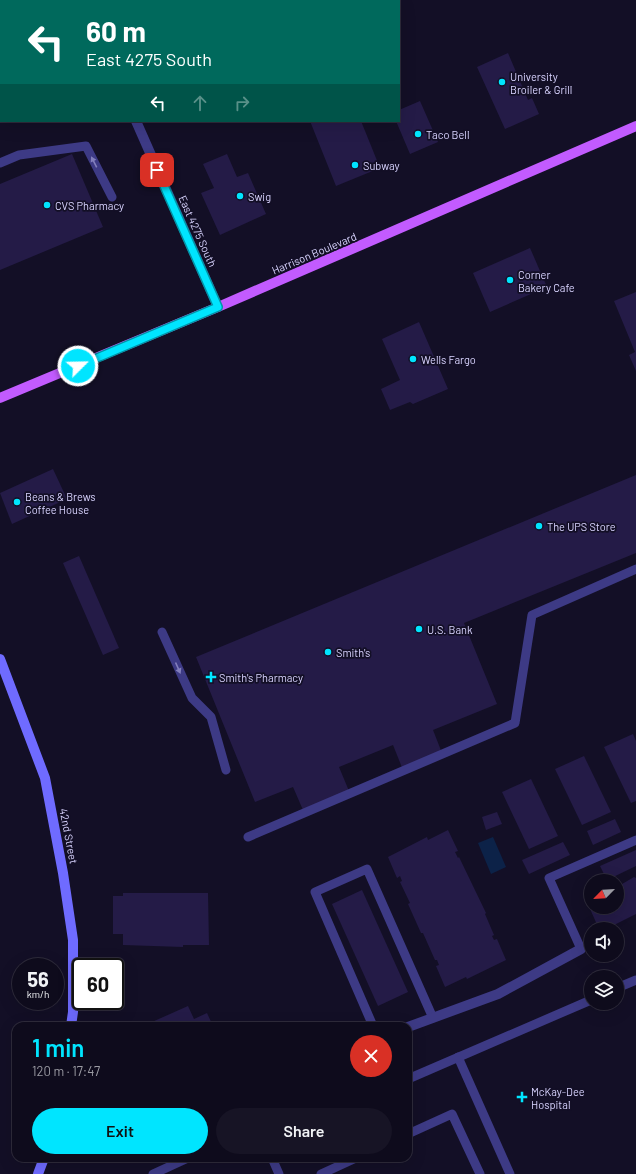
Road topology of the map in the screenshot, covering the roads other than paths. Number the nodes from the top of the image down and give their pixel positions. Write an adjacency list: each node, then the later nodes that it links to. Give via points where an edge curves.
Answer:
1 (136, 122): 5 (street, East 4275 South)
2 (636, 126): 5 (main road, Harrison Boulevard)
3 (0, 164): 4 (lane, one-way to 3, via 86,146 19,155)
4 (112, 197)
5 (218, 307): 6 (main road, Harrison Boulevard)
6 (0, 398)
7 (636, 569): 11 (lane, via 532,615 515,723)
8 (162, 632): 10 (lane, one-way to 10, via 192,698 211,717)
9 (0, 659): 18 (main road, 42nd Street, via 48,792 73,940)
10 (226, 770)
11 (248, 837)
12 (636, 840): 13 (lane, via 549,878)
13 (581, 949): 17 (street, via 498,994)
14 (636, 980): 15 (lane)
15 (624, 985)
16 (584, 1003): 21 (lane)
17 (433, 1018): 19 (lane, via 367,868 315,892); 20 (street)
18 (72, 1022)
19 (371, 1022)
20 (412, 1026)
21 (458, 1057): 22 (lane); 33 (lane)
22 (412, 1077)
23 (412, 1132): 32 (lane, via 452,1114)
24 (42, 1162): 28 (main road)
25 (179, 1162): 29 (lane)
26 (274, 1162): 30 (lane)
27 (347, 1162): 31 (lane)
28 (38, 1174)
29 (153, 1174)
30 (278, 1174)
31 (321, 1174)
32 (480, 1174)
33 (510, 1174)

